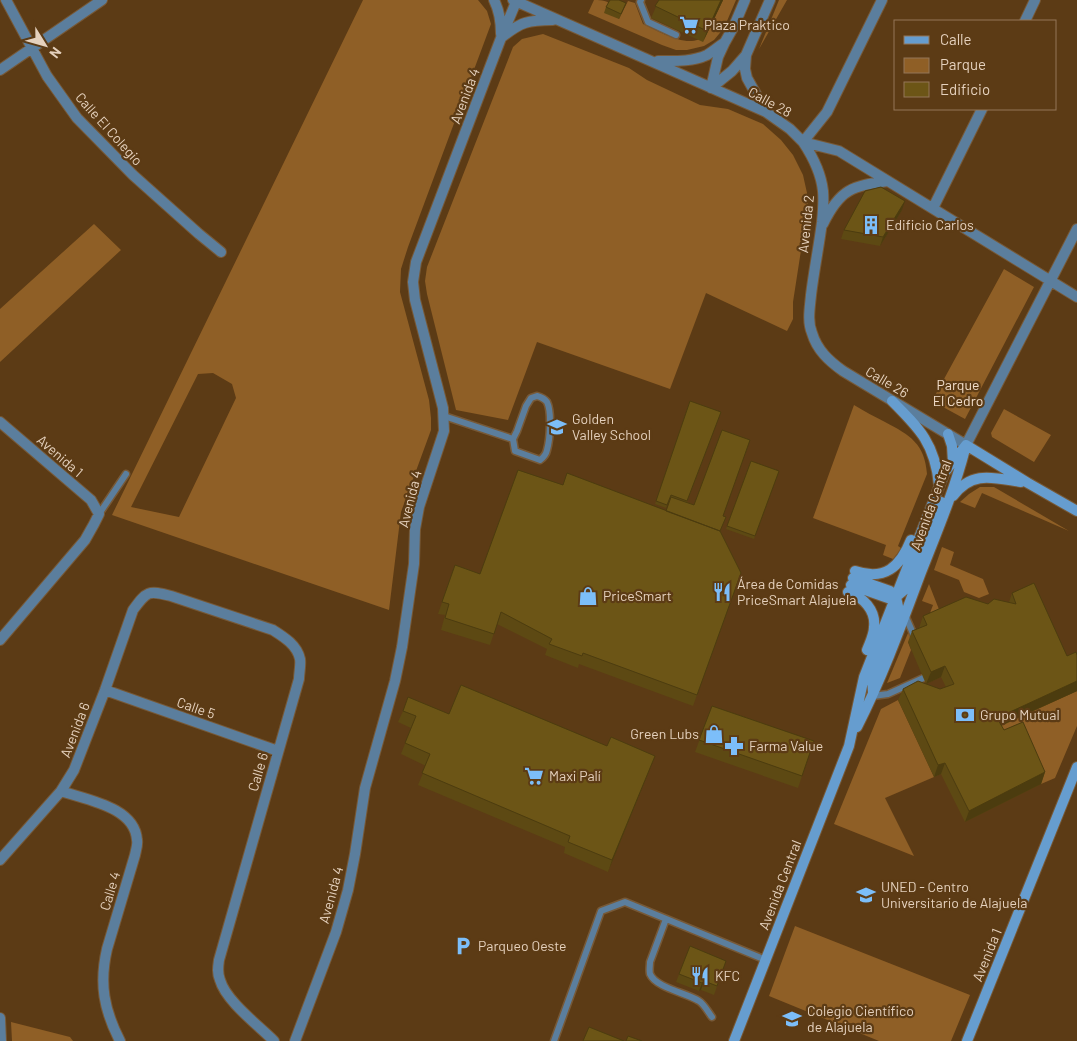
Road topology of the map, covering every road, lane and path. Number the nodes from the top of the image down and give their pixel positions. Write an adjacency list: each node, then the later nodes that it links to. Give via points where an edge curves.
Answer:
1 (6, 0): 15 (street, Calle El Colegio)
2 (102, 0): 15 (street)
3 (494, 0): 13 (street, via 501,19)
4 (641, 0): 12 (lane, via 648,22)
5 (745, 0): 14 (street)
6 (770, 0): 16 (street)
7 (882, 0): 22 (street, via 827,112)
8 (1036, 0): 11 (street)
9 (515, 1): 10 (street, Calle 28); 13 (street, Avenida 4)
10 (559, 20): 13 (street, via 525,22); 17 (street, Calle 28)
11 (1026, 20)
12 (676, 35)
13 (501, 38): 32 (street, Avenida 4, via 416,262 415,300)
14 (725, 42): 17 (street, via 698,58); 19 (street)
15 (31, 48): 18 (street); 27 (street, Calle El Colegio, via 78,118 133,175)
16 (746, 55): 19 (street); 21 (street, via 747,78)
17 (653, 61): 19 (street, Calle 28)
18 (0, 70)
19 (711, 88): 21 (street, Calle 28)
20 (982, 110): 24 (street)
21 (766, 112): 22 (street, Calle 28)
22 (803, 142): 23 (street, Calle 28, via 839,151); 25 (street, Avenida 2, via 822,183)
23 (888, 181): 24 (street, Calle 28); 25 (street, via 864,184 844,193 828,213)
24 (933, 208): 28 (street, Calle 28)
25 (821, 229): 30 (street, Avenida 2, via 809,322)
26 (1077, 229): 28 (street, Avenida Central)
27 (221, 252)
28 (1051, 281): 29 (street, Calle 28); 36 (street, Avenida Central)
29 (1077, 296)
30 (822, 353): 31 (street, Calle 26, via 843,372)
31 (892, 401): 34 (street, Calle 26); 40 (street, via 929,445)
32 (444, 416): 35 (lane); 69 (street, Avenida 4, via 443,438 419,508 402,647 365,788 348,890 336,932)
33 (0, 422): 44 (street, Avenida 1, via 91,500)
34 (948, 434): 36 (street, Calle 26); 37 (street)
35 (513, 439): 35 (lane, via 515,451 540,460 545,456 551,420 544,398 531,398)
36 (966, 445): 37 (street, Avenida Central); 39 (street); 43 (street, Avenida Central)
37 (953, 461): 40 (street, Avenida Central); 47 (street, via 951,476 908,587)
38 (126, 474): 44 (lane)
39 (1028, 483): 42 (street); 43 (street, via 981,477 971,480 954,494)
40 (939, 487): 41 (street, Avenida Central)
41 (931, 509): 45 (street, via 919,518 898,564 880,574 864,574); 47 (street, Avenida Central)
42 (1077, 511)
43 (944, 513): 48 (street, Avenida Central)
44 (99, 514): 49 (street, via 85,540)
45 (852, 581): 47 (street, via 888,598); 56 (street, via 871,610 874,623 859,671)
46 (146, 594): 54 (street, Avenida 6, via 133,610); 58 (street, Calle 6, via 171,596 274,630 296,649 300,659 298,679)
47 (896, 597): 50 (street, Avenida Central); 52 (street, via 899,611 888,638)
48 (905, 615): 51 (lane); 52 (street, Avenida Central)
49 (0, 640)
50 (878, 640): 55 (street, via 881,654 872,678); 56 (street, Avenida Central, via 864,677)
51 (916, 641)
52 (890, 654): 55 (street, Avenida Central)
53 (927, 666): 55 (lane, via 930,675 888,694)
54 (105, 690): 58 (street, Calle 5); 60 (street, Avenida 6, via 74,770)
55 (873, 696): 57 (street, Avenida Central)
56 (857, 709): 57 (street, Avenida Central)
57 (851, 739): 63 (street, Avenida Central)
58 (278, 751): 68 (street, Calle 6, via 218,971 230,998)
59 (1077, 767): 72 (street, Avenida 1)
60 (62, 791): 61 (street, Avenida 6); 67 (street, Calle 4, via 113,808 133,826 137,840 104,961 103,994)
61 (0, 860)
62 (666, 919): 63 (lane); 64 (lane, via 650,962 650,974 657,982 701,1002); 70 (lane, via 624,902 601,911)
63 (766, 960): 71 (street, Avenida Central)
64 (712, 1017)
65 (0, 1021): 66 (street)
66 (1, 1041)
67 (120, 1041)
68 (274, 1041)
69 (294, 1041)
70 (554, 1041)
71 (734, 1041)
72 (967, 1041)

